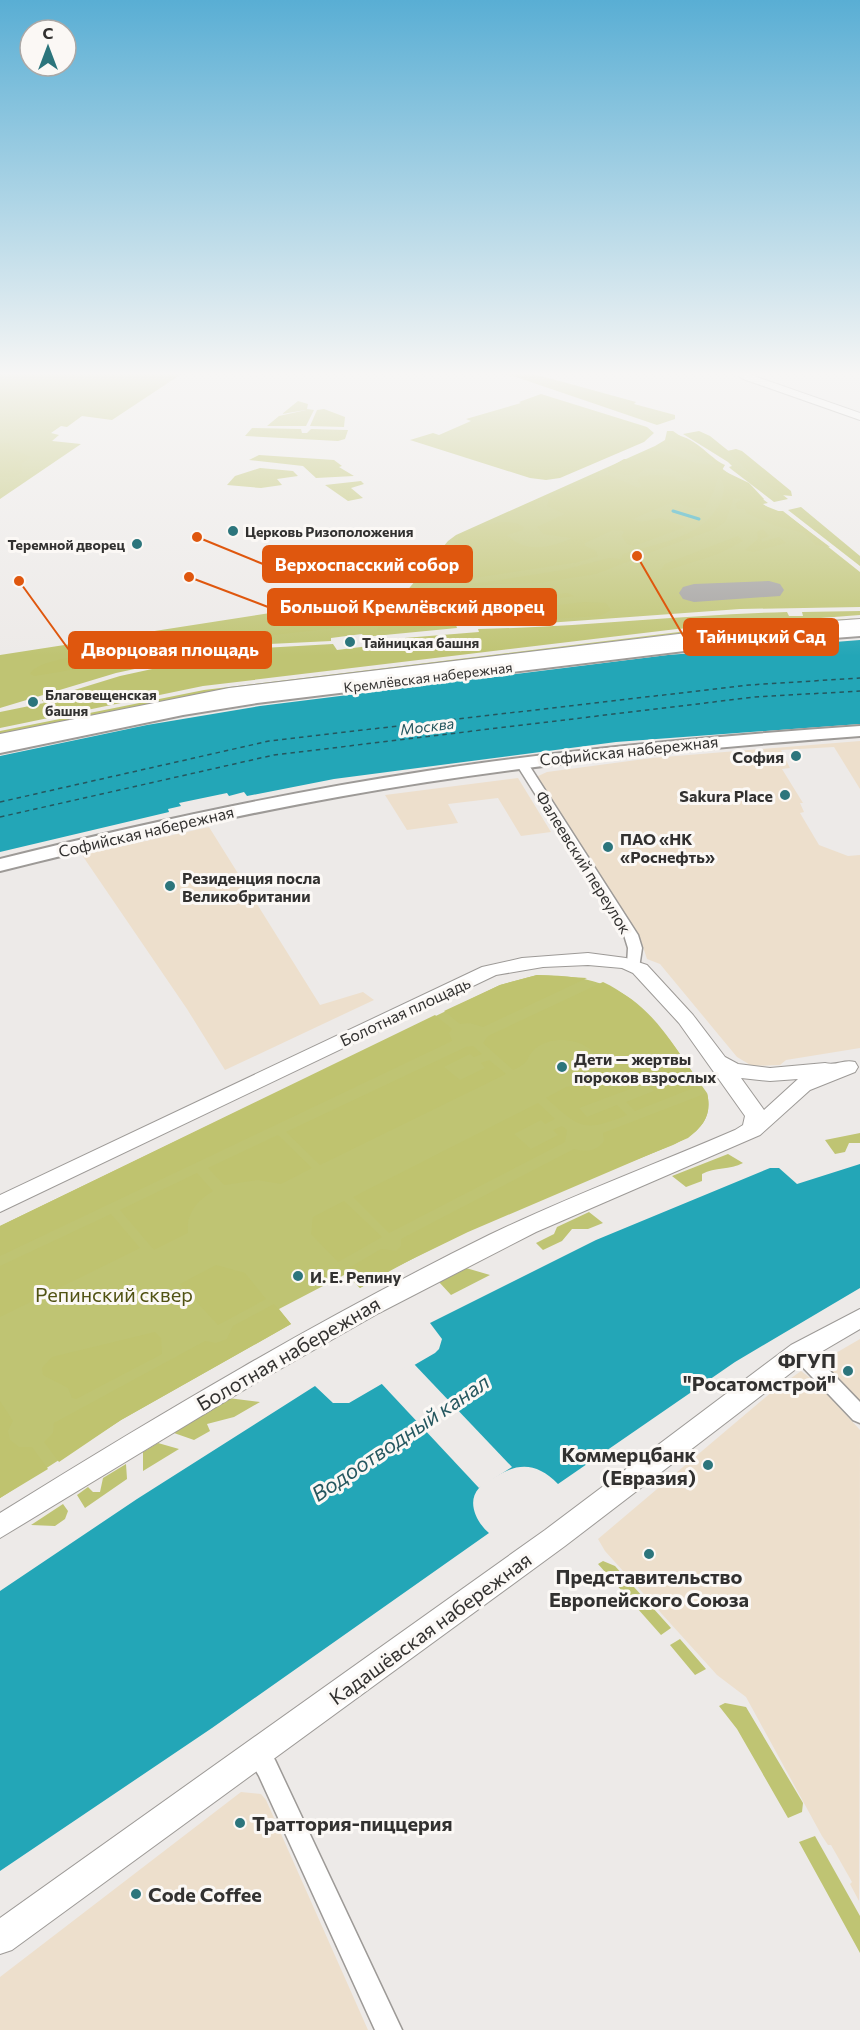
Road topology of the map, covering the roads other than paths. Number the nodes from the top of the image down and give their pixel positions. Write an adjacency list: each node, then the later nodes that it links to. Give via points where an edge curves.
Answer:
1 (860, 624): 5 (main road, Кремлёвская набережная, via 712,636 246,692)
2 (860, 631): 6 (main road, Кремлёвская набережная, via 706,644 257,698)
3 (860, 731): 7 (main road, Софийская набережная, via 723,741)
4 (860, 738): 7 (main road, Софийская набережная)
5 (0, 740)
6 (0, 748)
7 (523, 765): 8 (main road, Софийская набережная, via 399,782 186,821); 9 (street, Фалеевский переулок, via 631,935)
8 (0, 865)
9 (634, 965): 10 (street, via 654,981); 13 (street, Болотная площадь, via 562,960 512,964 489,971)
10 (719, 1062): 11 (street, via 737,1071 753,1073 798,1073); 12 (street, via 753,1108)
11 (854, 1066): 12 (street, Болотная набережная, via 803,1085)
12 (753, 1130): 17 (street, Болотная набережная, via 546,1218 396,1292 178,1416)
13 (0, 1204)
14 (860, 1318): 15 (street, Кадашёвская набережная)
15 (800, 1352): 16 (street); 18 (street, Кадашёвская набережная, via 555,1538)
16 (860, 1415)
17 (0, 1527)
18 (257, 1752): 19 (street, Кадашёвская набережная); 20 (street)
19 (0, 1938)
20 (389, 2030)

